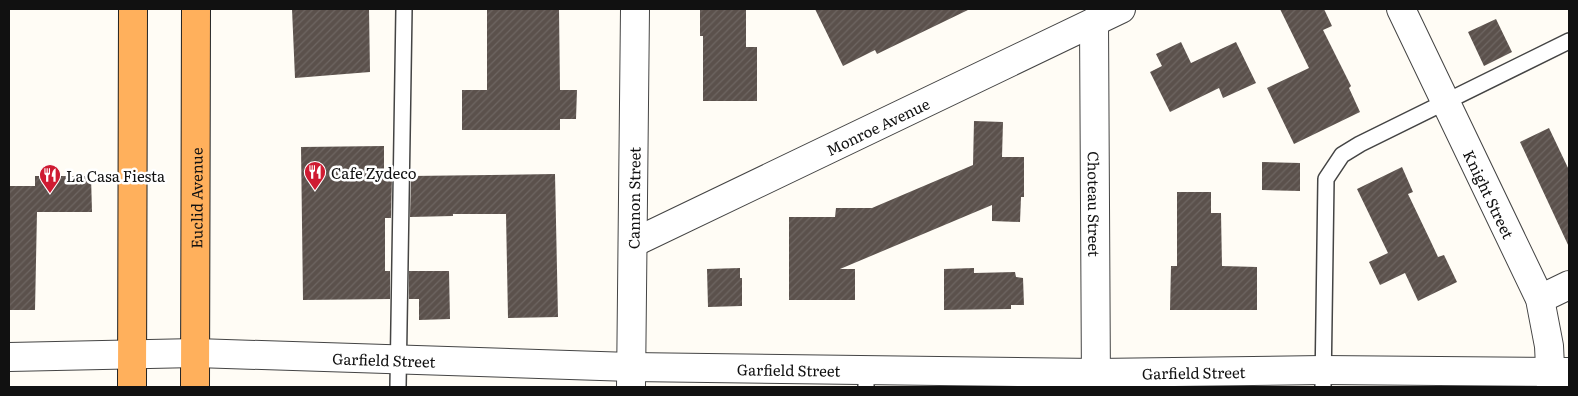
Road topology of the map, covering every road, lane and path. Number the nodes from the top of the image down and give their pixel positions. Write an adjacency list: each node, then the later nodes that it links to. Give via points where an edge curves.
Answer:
1 (133, 9): 13 (highway)
2 (196, 9): 14 (highway, Euclid Avenue)
3 (404, 9): 16 (lane)
4 (635, 9): 10 (street, Cannon Street)
5 (1121, 9): 7 (street, Monroe Avenue)
6 (1401, 9): 9 (street, Knight Street)
7 (1094, 22): 10 (street, Monroe Avenue); 21 (street, Choteau Street)
8 (1569, 41): 9 (lane)
9 (1445, 102): 12 (street, Knight Street); 20 (lane, via 1342,155 1326,178)
10 (633, 243): 17 (street, Cannon Street)
11 (1569, 285): 12 (street)
12 (1540, 299): 18 (street, Knight Street)
13 (132, 354): 14 (street, Garfield Street); 15 (street, Garfield Street); 22 (highway)
14 (196, 354): 16 (street, Garfield Street); 23 (highway, Euclid Avenue)
15 (9, 357)
16 (398, 360): 17 (street, Garfield Street); 24 (lane)
17 (631, 377): 19 (street, Garfield Street)
18 (1557, 377): 20 (street, Garfield Street)
19 (866, 378): 21 (street, Garfield Street)
20 (1323, 378): 21 (street, Garfield Street)
21 (1096, 380)
22 (132, 387)
23 (196, 387)
24 (398, 387)

